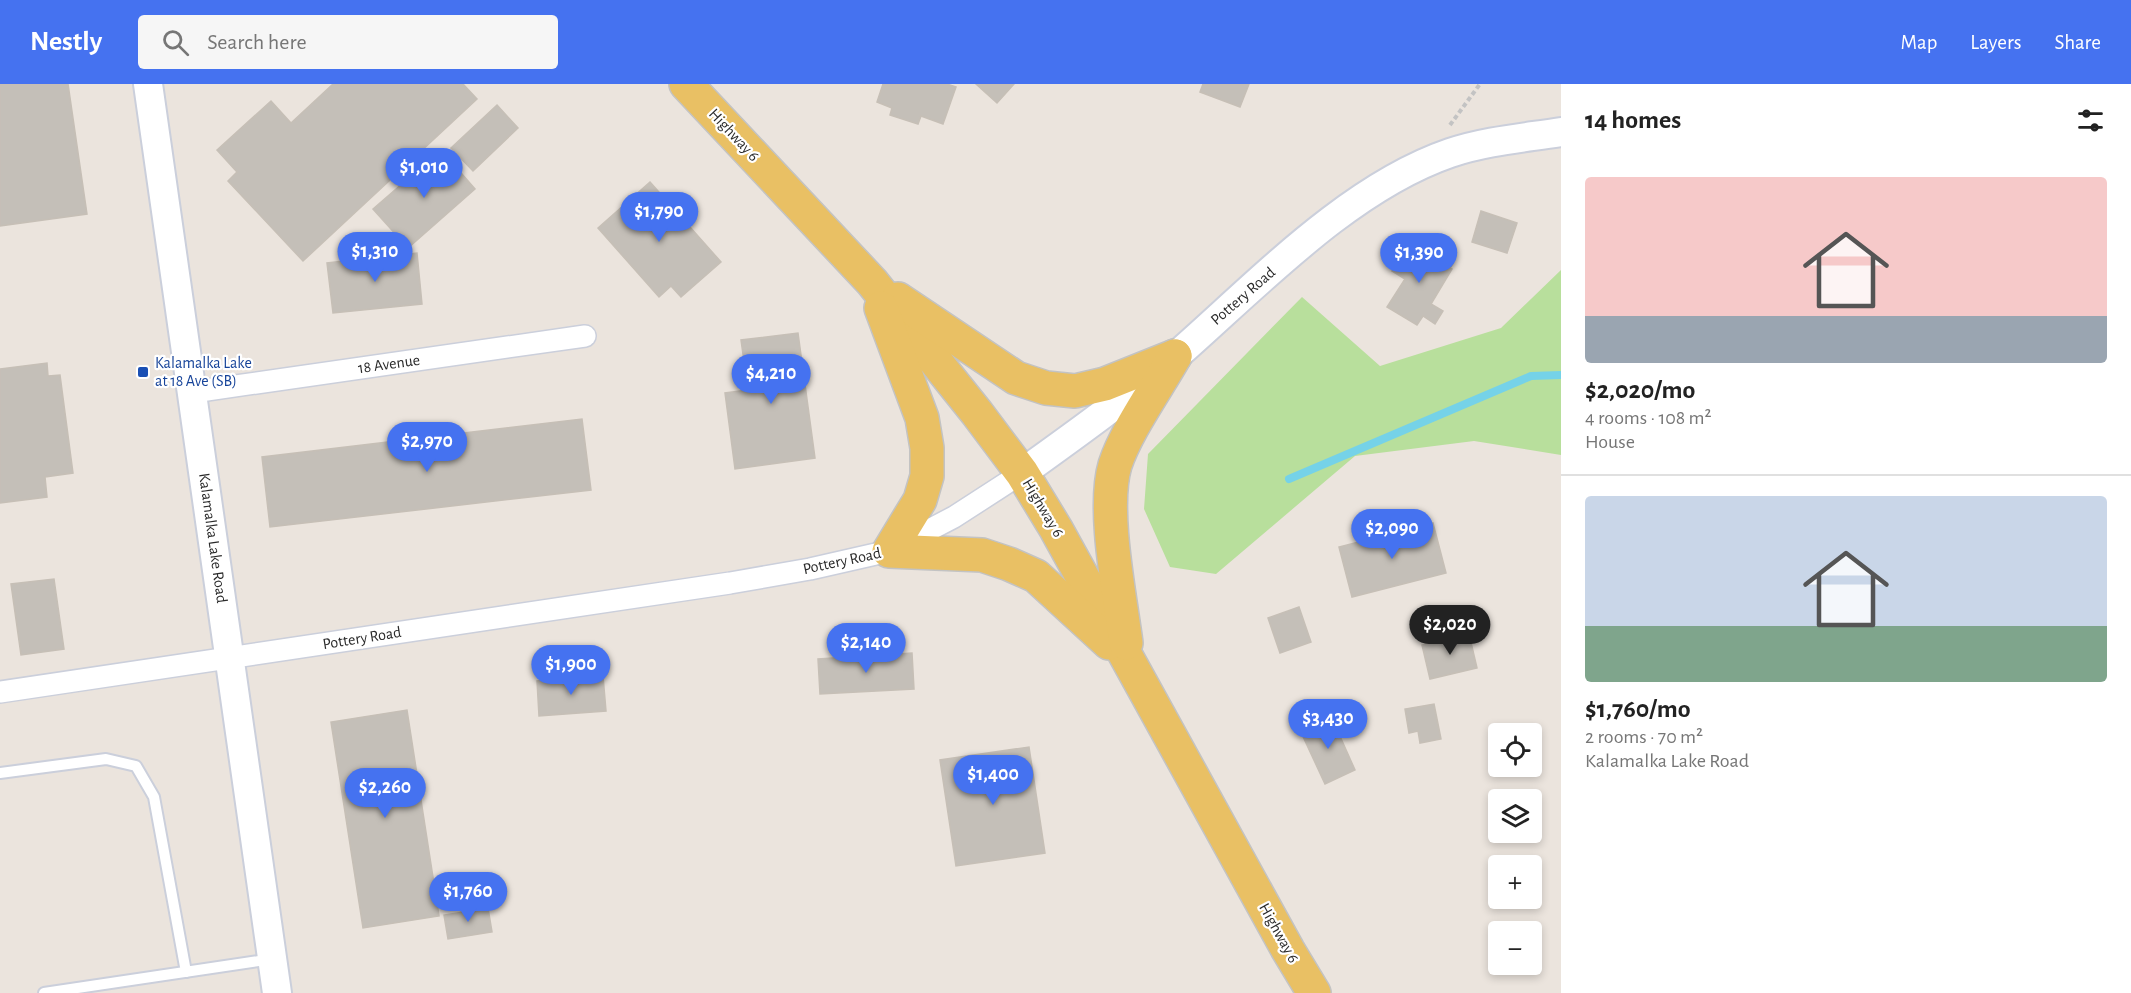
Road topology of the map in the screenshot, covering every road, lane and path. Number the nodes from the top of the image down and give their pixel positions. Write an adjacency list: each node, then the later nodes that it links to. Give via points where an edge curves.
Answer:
1 (148, 84): 9 (main road, Kalamalka Lake Road)
2 (686, 84): 6 (main road, Highway 6)
3 (1480, 84): 5 (path, via 1443,135)
4 (1561, 132): 5 (main road, Pottery Road, via 1485,143)
5 (1448, 153): 8 (main road, Pottery Road, via 1387,181 1313,235)
6 (872, 282): 8 (main road, via 1016,378 1046,388 1075,391 1105,384); 10 (main road, Highway 6); 11 (main road, via 922,418 927,448 927,476 920,501)
7 (585, 336): 9 (street, 18 Avenue)
8 (1175, 356): 10 (main road, Pottery Road, via 1094,423); 13 (main road, via 1128,436 1115,465 1110,497)
9 (193, 392): 12 (main road, Kalamalka Lake Road)
10 (1022, 473): 11 (street, Pottery Road, via 954,517); 13 (main road, Highway 6)
11 (889, 550): 12 (street, Pottery Road, via 730,583); 13 (main road, via 982,555 1036,576)
12 (230, 659): 14 (street, Pottery Road); 16 (main road, Kalamalka Lake Road)
13 (1128, 660): 20 (main road, Highway 6)
14 (0, 692)
15 (0, 773): 17 (lane, via 106,759 136,766 154,797)
16 (273, 959): 17 (lane); 19 (main road, Kalamalka Lake Road)
17 (186, 972): 18 (lane)
18 (44, 993)
19 (277, 993)
20 (1314, 993)

